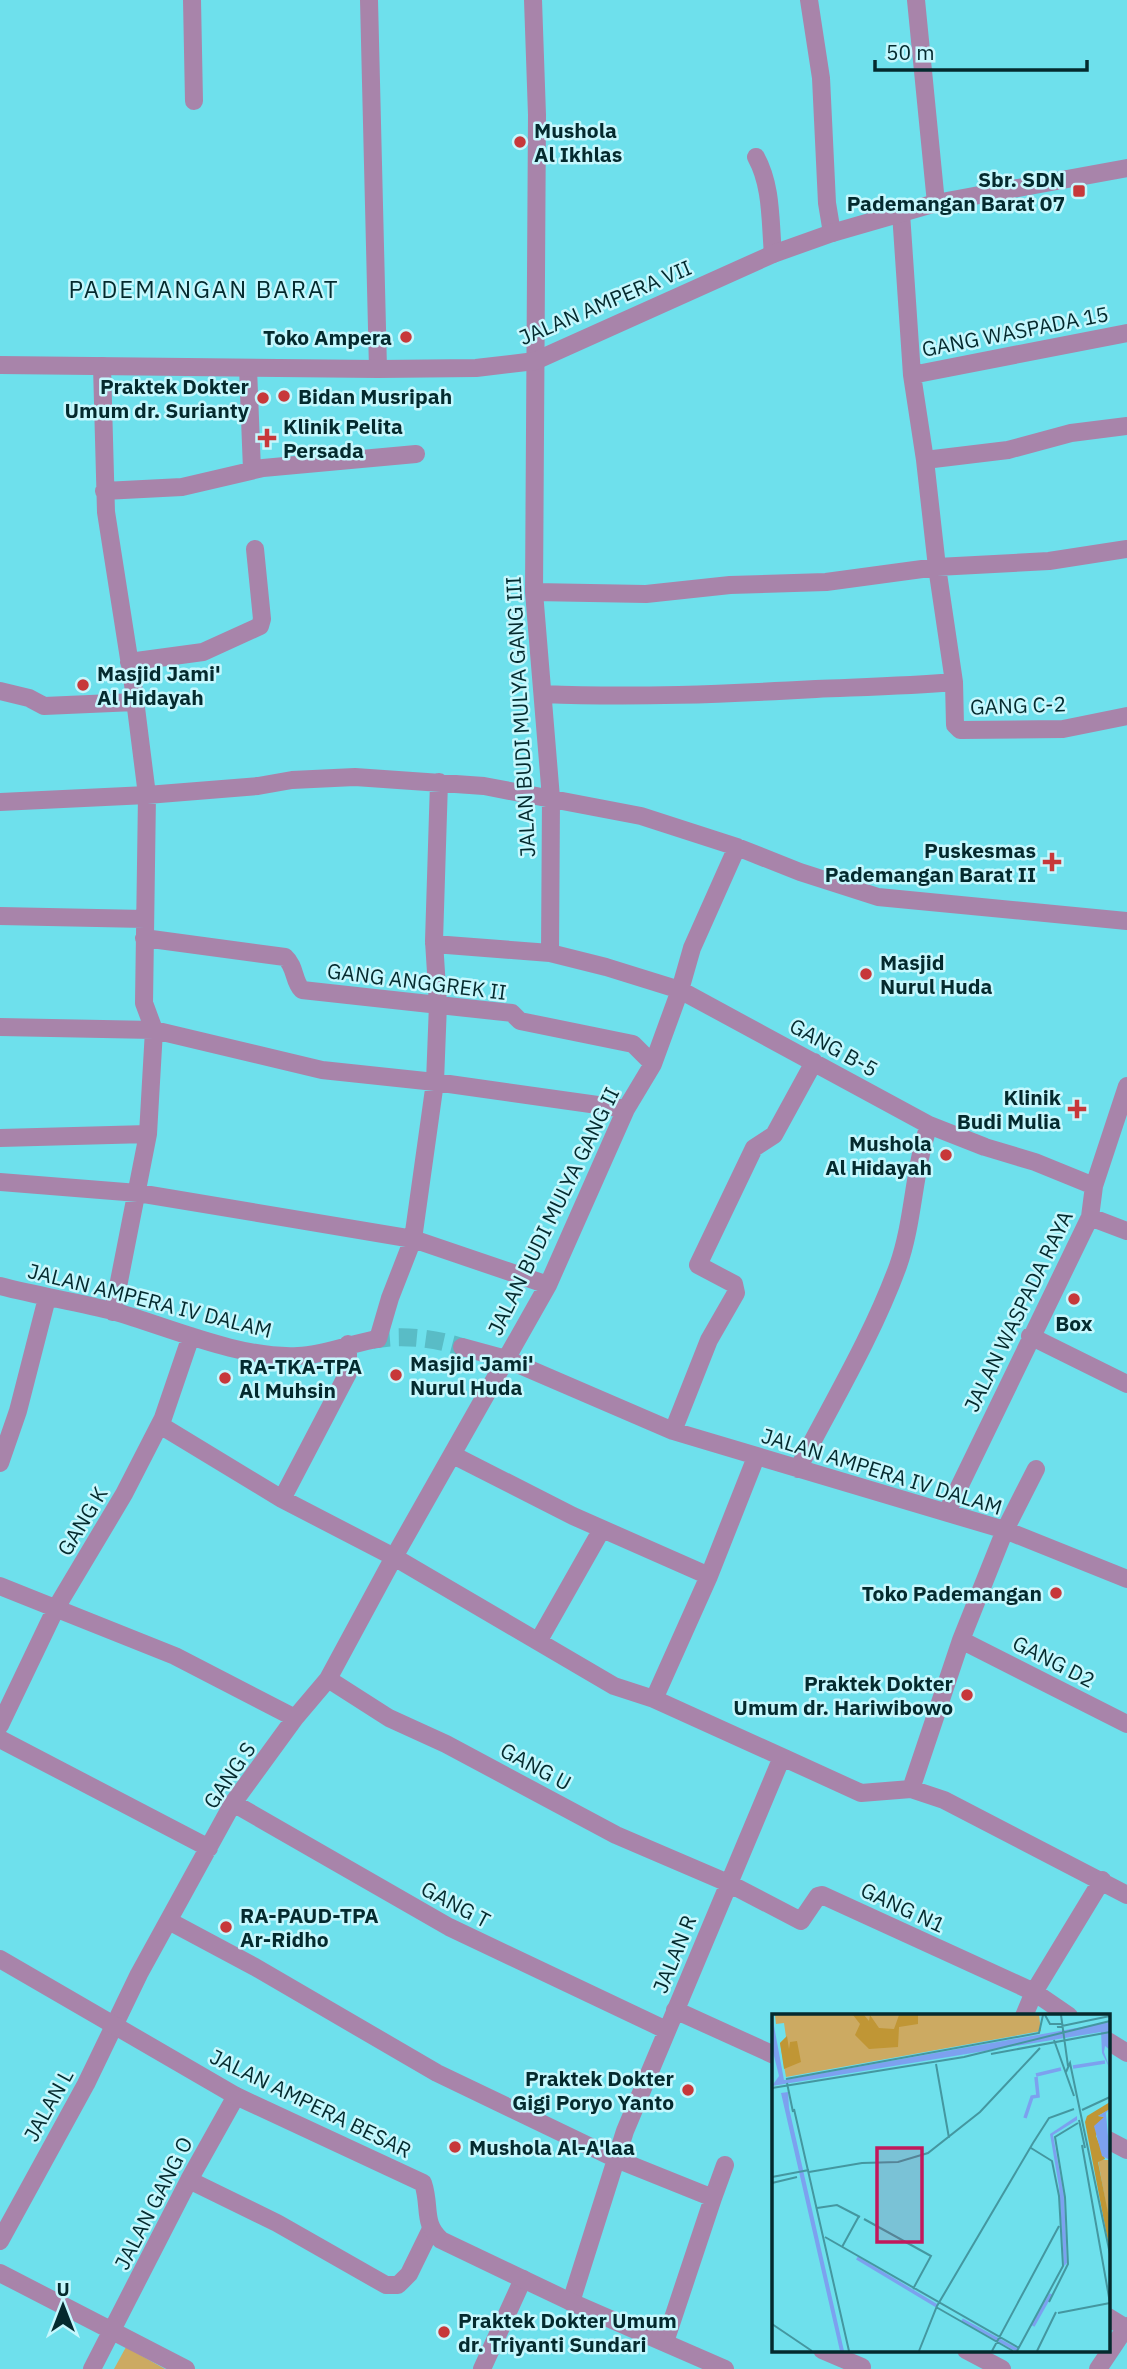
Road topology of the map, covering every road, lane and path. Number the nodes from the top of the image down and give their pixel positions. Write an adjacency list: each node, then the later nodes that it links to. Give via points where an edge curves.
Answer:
1 (192, 0): 6 (street)
2 (369, 0): 18 (street)
3 (533, 0): 14 (street, JALAN BUDI MULYA GANG III)
4 (809, 0): 11 (street, via 821,78)
5 (916, 0): 9 (street)
6 (194, 101)
7 (756, 157): 12 (street, via 768,190)
8 (1127, 167): 9 (street, JALAN AMPERA VII)
9 (936, 203): 10 (street, JALAN AMPERA VII)
10 (901, 213): 11 (street, JALAN AMPERA VII); 19 (street)
11 (832, 233): 12 (street, JALAN AMPERA VII)
12 (773, 254): 14 (street, JALAN AMPERA VII)
13 (1127, 333): 19 (street, GANG WASPADA 15)
14 (535, 361): 18 (street, JALAN AMPERA VII, via 476,368); 28 (street, JALAN BUDI MULYA GANG III)
15 (0, 365): 16 (street, JALAN AMPERA VII)
16 (102, 366): 17 (street, JALAN AMPERA VII); 24 (street)
17 (248, 368): 18 (street, JALAN AMPERA VII); 23 (street)
18 (378, 369)
19 (912, 374): 22 (street)
20 (1127, 426): 22 (street, via 1071,433 1008,450)
21 (416, 454): 23 (street)
22 (925, 460): 27 (street)
23 (252, 470): 24 (street, via 183,487)
24 (104, 491): 29 (street)
25 (255, 549): 29 (street, via 260,626 203,652)
26 (1127, 549): 27 (street, via 1049,561)
27 (937, 568): 28 (street, via 826,582 646,594); 30 (street)
28 (534, 592): 32 (street, JALAN BUDI MULYA GANG III)
29 (129, 662): 33 (street)
30 (954, 682): 32 (street, via 694,696); 34 (street, GANG C-2, via 955,722 960,730 1063,729)
31 (0, 691): 33 (street, via 50,707)
32 (543, 694): 37 (street, JALAN BUDI MULYA GANG III)
33 (135, 702): 36 (street)
34 (1127, 716)
35 (439, 782): 36 (street, via 355,777); 37 (street); 44 (street)
36 (147, 795): 38 (street); 41 (street)
37 (551, 798): 39 (street, via 641,816); 45 (street, JALAN BUDI MULYA GANG III)
38 (0, 802)
39 (737, 847): 42 (street, via 878,897); 46 (street, JALAN BUDI MULYA GANG II, via 692,948)
40 (0, 916): 41 (street)
41 (145, 919): 43 (street)
42 (1127, 921)
43 (144, 938): 47 (street, GANG ANGGREK II, via 285,957 302,990); 49 (street, via 144,1003)
44 (434, 944): 45 (street); 47 (street)
45 (550, 953): 46 (street, GANG B-5)
46 (680, 990): 50 (street, GANG B-5); 51 (street, JALAN BUDI MULYA GANG II)
47 (438, 1004): 51 (street, GANG ANGGREK II, via 512,1013 520,1021 633,1044); 52 (street)
48 (0, 1027): 49 (street)
49 (154, 1030): 52 (street, via 322,1070); 56 (street)
50 (814, 1062): 55 (street, GANG B-5); 75 (street, via 774,1135 754,1148 698,1265 734,1284 736,1293 709,1340)
51 (653, 1064): 54 (street, JALAN BUDI MULYA GANG II)
52 (435, 1082): 54 (street); 63 (street)
53 (1127, 1086): 59 (street, JALAN WASPADA RAYA)
54 (626, 1109): 64 (street, JALAN BUDI MULYA GANG II)
55 (929, 1125): 59 (street, GANG B-5); 79 (street, via 898,1265)
56 (148, 1134): 57 (street); 60 (street)
57 (0, 1138)
58 (0, 1182): 60 (street)
59 (1094, 1186): 61 (street, JALAN WASPADA RAYA)
60 (138, 1193): 63 (street); 67 (street)
61 (1090, 1217): 62 (street); 69 (street, JALAN WASPADA RAYA)
62 (1127, 1231)
63 (412, 1239): 64 (street); 70 (street, JALAN AMPERA IV DALAM, via 375,1339)
64 (548, 1285): 72 (street, JALAN BUDI MULYA GANG II)
65 (0, 1286): 66 (street, JALAN AMPERA IV DALAM)
66 (47, 1298): 67 (street, JALAN AMPERA IV DALAM); 78 (street)
67 (113, 1312): 68 (street, JALAN AMPERA IV DALAM)
68 (191, 1336): 70 (street, JALAN AMPERA IV DALAM, via 261,1355 324,1353); 74 (street, GANG K)
69 (1030, 1336): 73 (street); 82 (street, JALAN WASPADA RAYA)
70 (348, 1344): 81 (street, via 348,1373)
71 (462, 1347): 72 (street, JALAN AMPERA IV DALAM)
72 (506, 1359): 75 (street, JALAN AMPERA IV DALAM); 76 (street, JALAN BUDI MULYA GANG II)
73 (1127, 1384)
74 (160, 1425): 81 (street); 89 (street, GANG K)
75 (673, 1431): 77 (street, JALAN AMPERA IV DALAM)
76 (453, 1455): 83 (street); 85 (street, JALAN BUDI MULYA GANG II)
77 (756, 1457): 79 (street, JALAN AMPERA IV DALAM); 86 (street)
78 (0, 1463)
79 (798, 1469): 82 (street, JALAN AMPERA IV DALAM)
80 (1036, 1469): 84 (street)
81 (282, 1499): 85 (street)
82 (947, 1511): 84 (street, JALAN AMPERA IV DALAM)
83 (602, 1529): 86 (street); 90 (street)
84 (1005, 1530): 87 (street); 91 (street, JALAN AMPERA IV DALAM)
85 (394, 1557): 90 (street); 92 (street, GANG S)
86 (709, 1576): 93 (street)
87 (1127, 1579)
88 (0, 1586): 89 (street)
89 (56, 1608): 94 (street, via 176,1656); 96 (street, GANG K)
90 (539, 1640): 93 (street, via 614,1686)
91 (961, 1640): 95 (street, GANG D2); 99 (street, JALAN AMPERA IV DALAM)
92 (328, 1679): 94 (street, GANG S); 103 (street, GANG U, via 389,1718 616,1835)
93 (654, 1699): 98 (street)
94 (295, 1718): 100 (street, GANG S)
95 (1127, 1724)
96 (0, 1725)
97 (0, 1739): 101 (street)
98 (782, 1757): 99 (street, via 861,1793); 103 (street, JALAN R)
99 (911, 1789): 102 (street, via 944,1800)
100 (233, 1803): 101 (street, GANG S); 112 (street, GANG T, via 449,1927)
101 (209, 1848): 105 (street, GANG S)
102 (1102, 1880): 104 (street); 107 (street)
103 (728, 1883): 107 (street, GANG N1, via 802,1921 822,1895); 108 (street, JALAN R)
104 (1127, 1895)
105 (169, 1921): 111 (street, GANG S); 119 (street, via 437,2073)
106 (0, 1959): 111 (street, JALAN AMPERA BESAR)
107 (1034, 1992): 109 (street); 110 (street, GANG N1)
108 (675, 2010): 112 (street, JALAN R); 115 (street)
109 (1024, 2014)
110 (1067, 2014)
111 (115, 2027): 116 (street, JALAN AMPERA BESAR); 124 (street, JALAN L)
112 (666, 2031): 119 (street, JALAN R)
113 (1110, 2042): 114 (street)
114 (1127, 2053)
115 (772, 2054)
116 (236, 2096): 121 (street, JALAN GANG O); 123 (street, JALAN AMPERA BESAR, via 423,2183)
117 (1110, 2141): 118 (street)
118 (1127, 2150)
119 (616, 2159): 122 (street); 127 (street, JALAN R)
120 (725, 2165): 122 (street)
121 (190, 2180): 123 (street, via 386,2285 398,2285 409,2274); 130 (street, JALAN GANG O)
122 (713, 2198): 131 (street)
123 (430, 2231): 126 (street, via 451,2246)
124 (0, 2241)
125 (0, 2273): 130 (street)
126 (523, 2279): 127 (street); 140 (street)
127 (570, 2302): 131 (street)
128 (1110, 2319): 129 (street)
129 (1126, 2327): 132 (street)
130 (114, 2330): 138 (street, JALAN GANG O); 139 (street)
131 (665, 2342): 141 (street)
132 (1110, 2351)
133 (826, 2352): 137 (street)
134 (869, 2352): 137 (street)
135 (970, 2352): 142 (street)
136 (1109, 2352): 143 (street)
137 (862, 2368)
138 (92, 2369)
139 (186, 2369)
140 (482, 2369)
141 (725, 2369)
142 (1002, 2369)
143 (1098, 2369)

